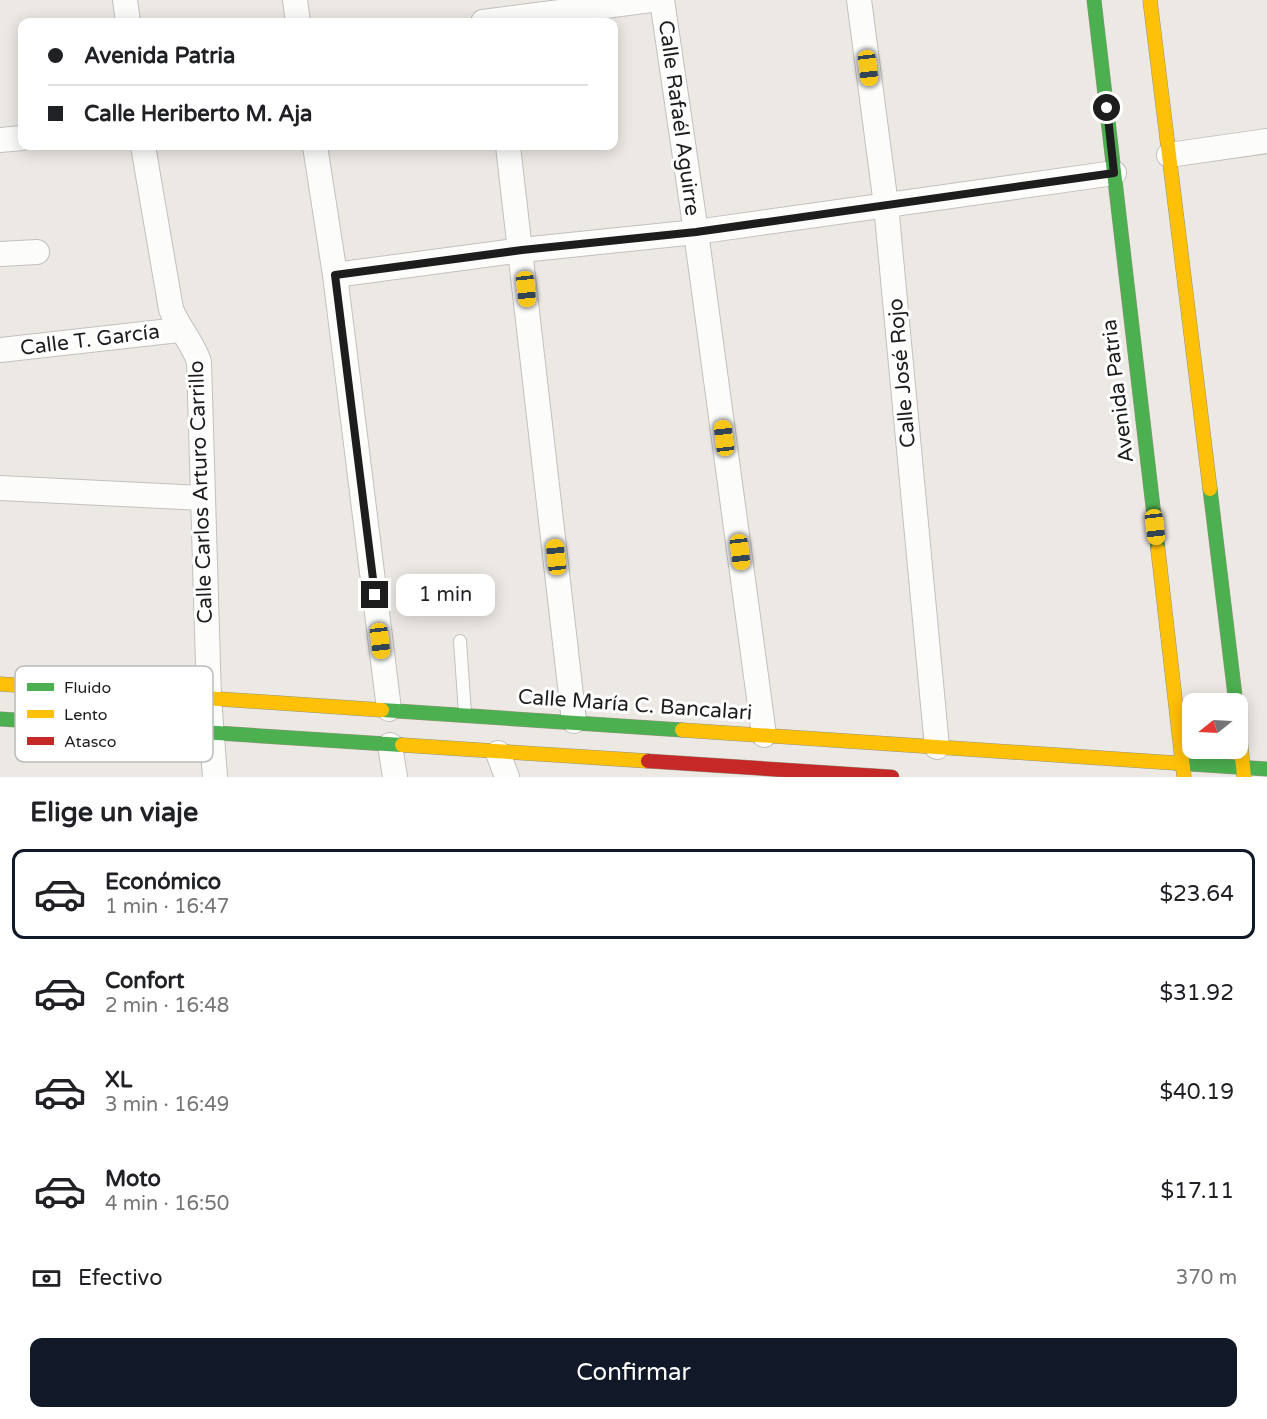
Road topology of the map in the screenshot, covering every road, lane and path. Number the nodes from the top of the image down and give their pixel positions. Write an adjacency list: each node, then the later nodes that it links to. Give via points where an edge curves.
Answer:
1 (125, 0): 9 (street)
2 (295, 0): 10 (street)
3 (651, 0): 8 (street)
4 (662, 0): 20 (street, Calle Rafaél Aguirre)
5 (859, 0): 19 (street, Calle José Rojo)
6 (1094, 0): 18 (street, Avenida Patria)
7 (1150, 0): 17 (street)
8 (489, 17)
9 (127, 18)
10 (297, 18)
11 (18, 138): 12 (street)
12 (0, 140)
13 (1267, 141): 17 (street)
14 (144, 150): 25 (street, Calle Carlos Arturo Carrillo, via 171,309)
15 (316, 150): 24 (street)
16 (509, 150): 21 (street)
17 (1169, 155): 33 (street)
18 (1114, 173): 19 (street); 48 (street, Avenida Patria)
19 (886, 205): 20 (street); 43 (street, Calle José Rojo)
20 (696, 232): 21 (street); 41 (street, Calle Rafaél Aguirre)
21 (522, 250): 24 (street); 39 (street)
22 (37, 252): 23 (street)
23 (0, 254)
24 (335, 275): 35 (street)
25 (179, 330): 26 (street, Calle T. García); 28 (street, Calle Carlos Arturo Carrillo, via 195,348 199,362)
26 (0, 350)
27 (0, 488): 28 (street)
28 (202, 498): 30 (street, Calle Carlos Arturo Carrillo)
29 (460, 642): 36 (lane)
30 (208, 666)
31 (0, 684): 32 (street, Calle María C. Bancalari)
32 (15, 685)
33 (1235, 693)
34 (213, 698): 35 (street, Calle María C. Bancalari)
35 (389, 709): 36 (street, Calle María C. Bancalari)
36 (465, 714): 39 (street, Calle María C. Bancalari)
37 (0, 719): 38 (street)
38 (15, 720)
39 (574, 721): 41 (street, Calle María C. Bancalari)
40 (213, 732): 42 (street)
41 (764, 735): 43 (street, Calle María C. Bancalari)
42 (390, 745): 44 (street); 51 (street)
43 (936, 747): 48 (street, Calle María C. Bancalari)
44 (498, 753): 47 (street); 52 (street)
45 (213, 754): 50 (street, Calle Carlos Arturo Carrillo)
46 (1267, 769): 49 (street, Calle María C. Bancalari)
47 (666, 770): 53 (street)
48 (1184, 770): 49 (street, Calle María C. Bancalari)
49 (1244, 772)
50 (215, 777)
51 (395, 777)
52 (507, 777)
53 (892, 777)

